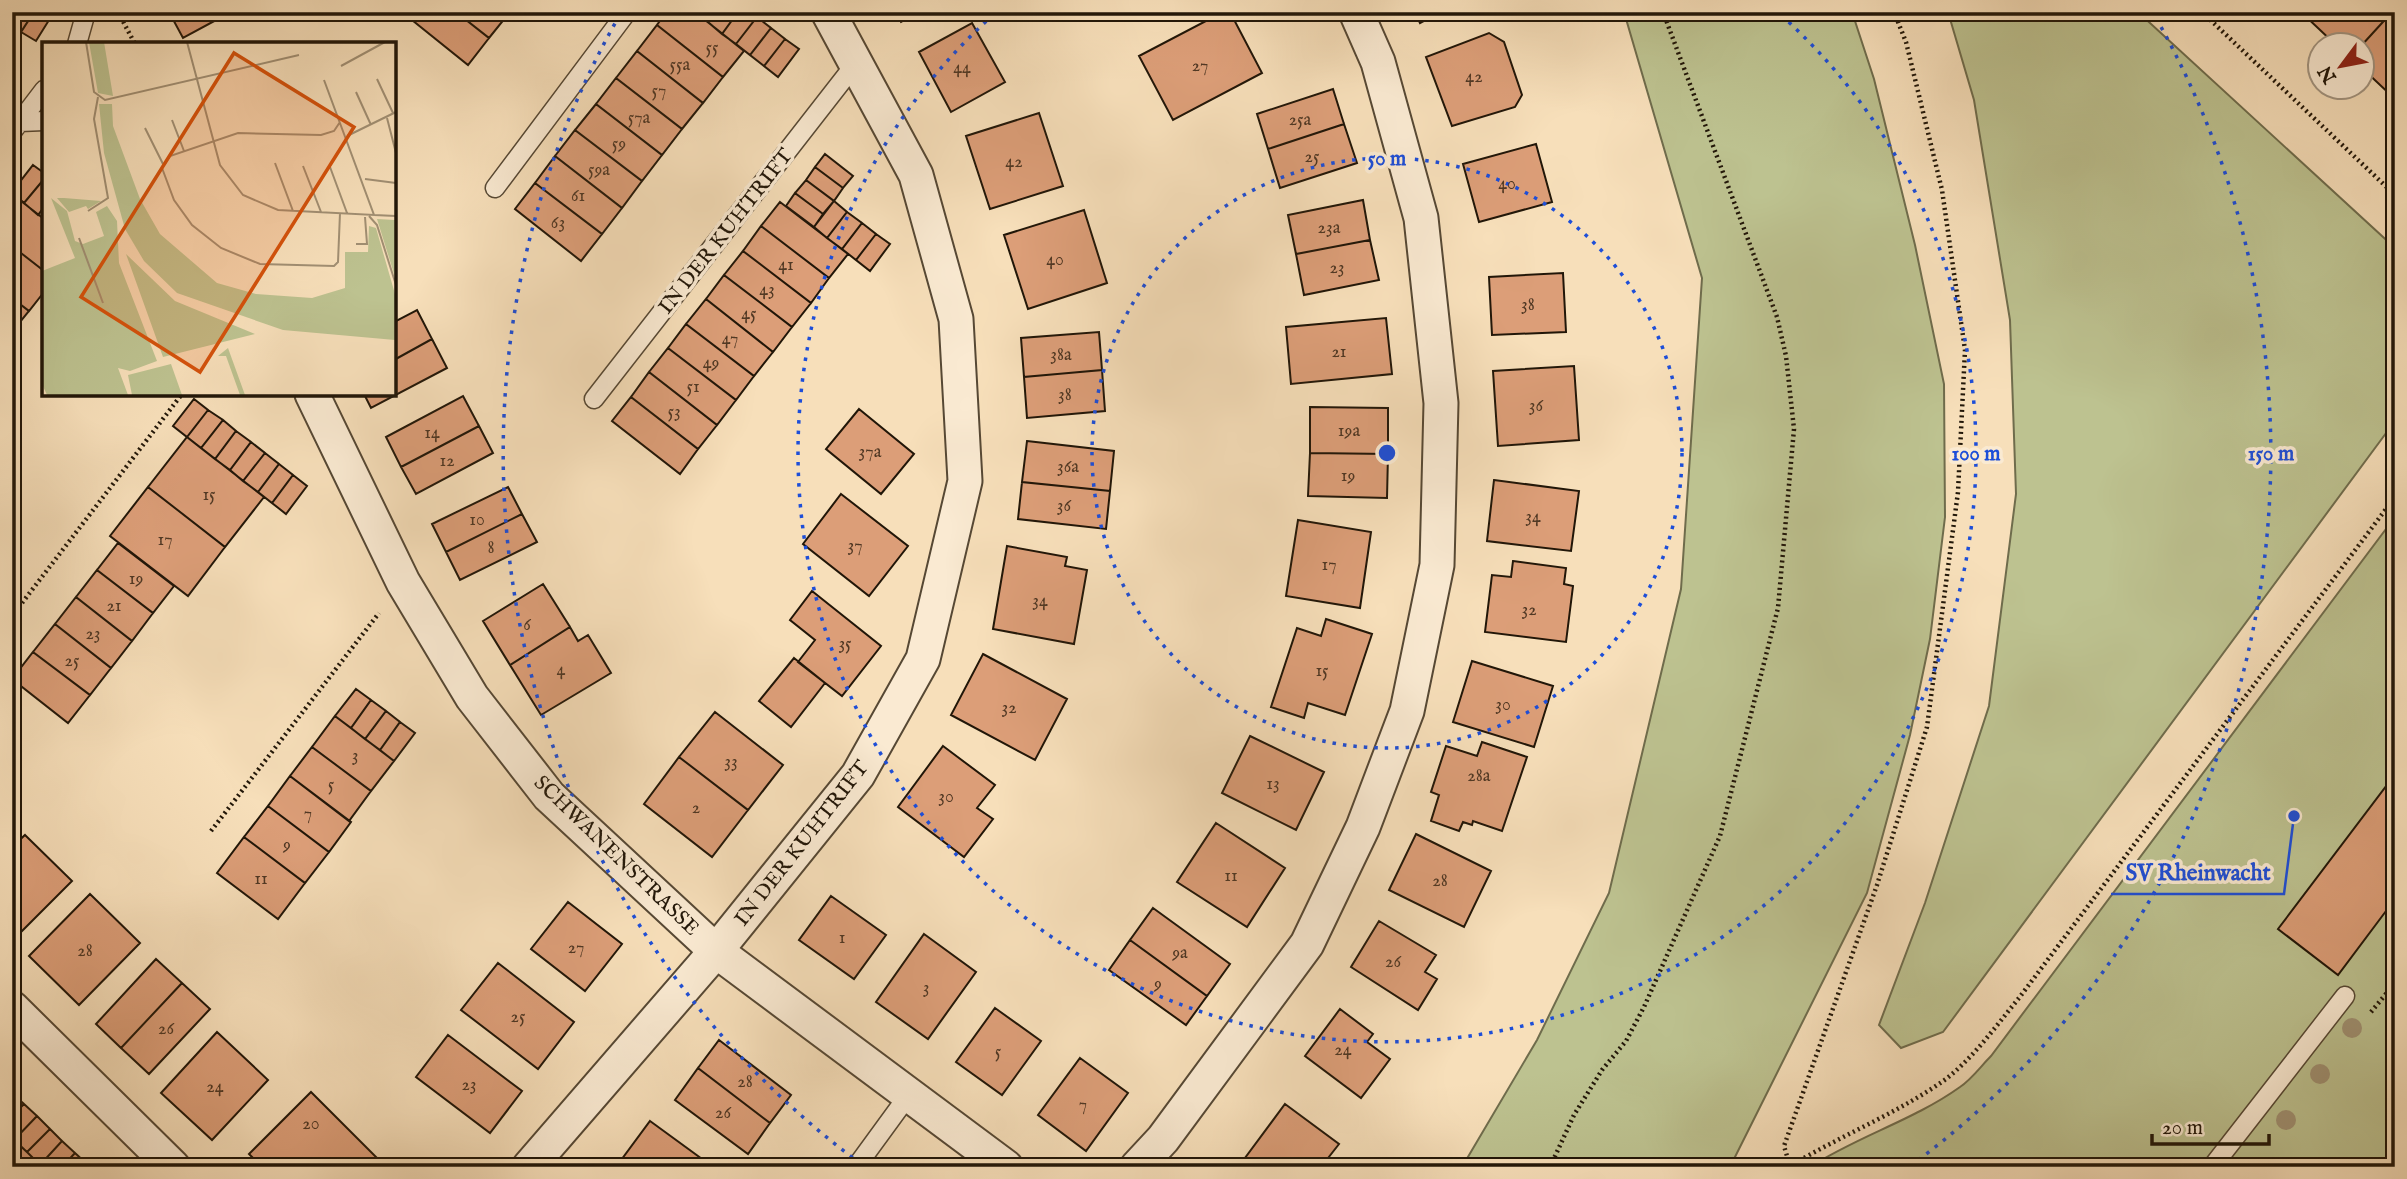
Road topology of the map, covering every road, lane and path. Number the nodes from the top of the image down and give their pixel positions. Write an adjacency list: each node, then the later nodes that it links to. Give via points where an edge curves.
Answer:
1 (86, 12): 9 (lane)
2 (118, 12): 10 (path)
3 (627, 12): 15 (lane)
4 (828, 12): 11 (street, IN DER KUHTRIFT)
5 (1356, 12): 33 (street, via 1378,62 1421,218 1441,402 1437,565 1407,711 1363,827 1307,944 1163,1139)
6 (1663, 12): 34 (path, via 1777,317 1786,356 1794,429 1779,594 1720,836 1644,1007 1574,1115)
7 (1894, 12): 28 (path, via 1906,42 1942,190 1965,350 1958,492 1927,727 1877,885 1784,1146)
8 (2202, 12): 16 (path)
9 (78, 42)
10 (134, 42)
11 (856, 64): 19 (lane, IN DER KUHTRIFT); 24 (street, IN DER KUHTRIFT, via 916,175 956,319 965,481 923,659 858,775)
12 (42, 92): 14 (lane)
13 (42, 121): 14 (lane)
14 (16, 127)
15 (495, 188)
16 (2395, 195)
17 (180, 396): 22 (path)
18 (313, 396): 21 (street, SCHWANENSTRASSE)
19 (594, 399)
20 (2395, 497): 28 (path, via 2019,999 1975,1051 1920,1096)
21 (403, 582): 23 (path); 24 (street, SCHWANENSTRASSE, via 472,697 550,796)
22 (12, 616)
23 (211, 831)
24 (716, 951): 27 (street, SCHWANENSTRASSE); 30 (street, IN DER KUHTRIFT)
25 (2345, 996): 35 (lane)
26 (12, 1008): 29 (street)
27 (910, 1093): 31 (lane); 32 (street, SCHWANENSTRASSE)
28 (1790, 1166)
29 (173, 1167)
30 (529, 1167)
31 (856, 1167)
32 (1006, 1167)
33 (1137, 1167)
34 (1550, 1167)
35 (2212, 1167)

